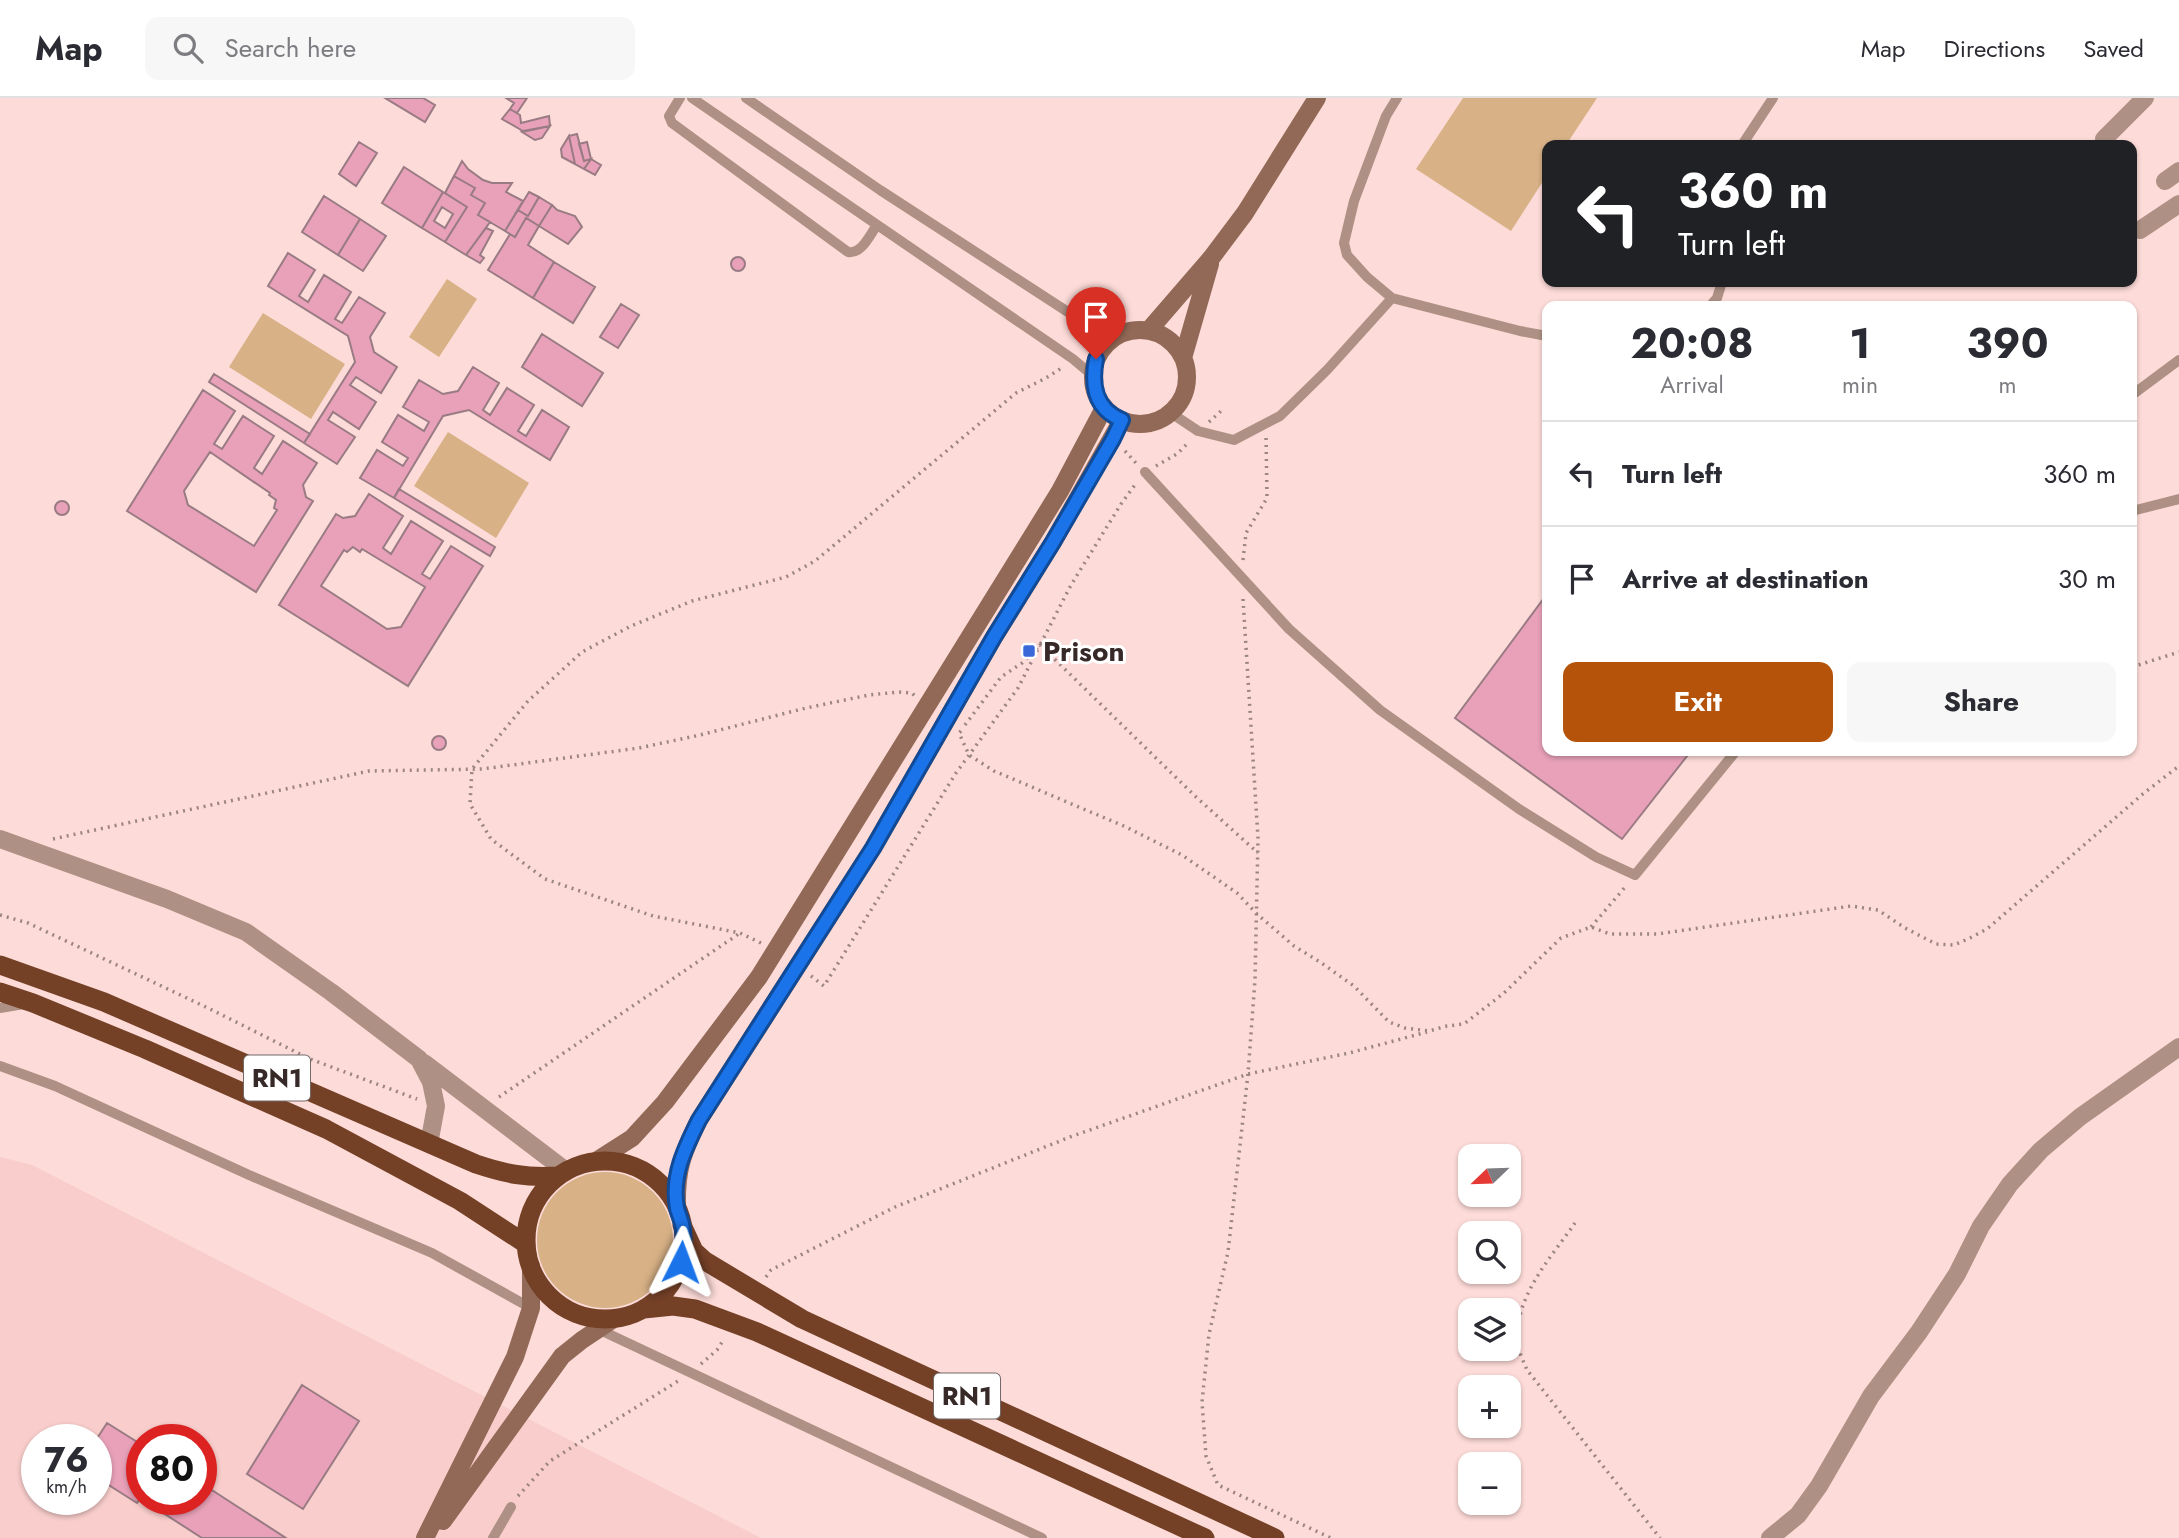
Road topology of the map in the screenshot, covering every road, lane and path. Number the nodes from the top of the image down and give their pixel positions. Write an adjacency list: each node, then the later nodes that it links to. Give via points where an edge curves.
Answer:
1 (680, 98): 11 (lane, via 669,117 672,123 848,253 859,250)
2 (692, 98): 11 (lane)
3 (746, 98): 17 (lane)
4 (1317, 98): 13 (main road)
5 (1397, 98): 14 (lane, via 1354,201 1344,243 1347,255)
6 (1773, 98): 9 (lane)
7 (2146, 98): 8 (street)
8 (2104, 139)
9 (1745, 140)
10 (2179, 204): 12 (street)
11 (877, 225): 19 (lane)
12 (2140, 230)
13 (1212, 257): 15 (main road); 18 (main road)
14 (1392, 298): 16 (lane); 27 (lane, via 1280,416 1234,440)
15 (1149, 330): 17 (main road, via 1133,330); 18 (main road, via 1170,340)
16 (1542, 335)
17 (1111, 340): 21 (main road, via 1096,359)
18 (1183, 358): 25 (main road, via 1186,388)
19 (1073, 359): 21 (lane); 41 (path, via 1016,393 815,561 786,577 692,601 582,652 528,701)
20 (2179, 360): 22 (lane)
21 (1093, 375): 23 (main road)
22 (2137, 391)
23 (1104, 408): 26 (main road); 36 (main road, via 1060,491)
24 (1221, 411): 27 (path)
25 (1171, 413): 26 (main road, via 1143,425); 27 (lane)
26 (1122, 420): 28 (main road)
27 (1198, 431): 29 (path, via 1177,454)
28 (1113, 439): 29 (path); 37 (main road)
29 (1145, 472): 32 (path, via 1071,585); 45 (lane, via 1289,629 1380,710 1519,809)
30 (2179, 499): 31 (lane)
31 (2137, 510)
32 (1040, 645): 37 (path, via 1000,677); 38 (path, via 1018,688); 44 (path)
33 (2179, 652): 34 (path)
34 (2137, 665)
35 (1251, 701): 44 (path)
36 (927, 707): 41 (path, via 912,694 869,695 639,748); 48 (main road)
37 (953, 727): 38 (path); 50 (main road)
38 (969, 755): 46 (path, via 994,771 1182,855 1237,893); 50 (path, via 824,986)
39 (1732, 756): 45 (lane)
40 (2179, 766): 47 (path, via 1987,929 1954,945 1936,944 1878,910 1851,906 1657,934 1610,934)
41 (472, 769): 43 (path, via 369,771); 48 (path, via 470,804 491,839 545,879 653,916 740,933)
42 (0, 839): 43 (street)
43 (22, 846): 56 (street, via 246,932)
44 (1258, 853): 46 (path)
45 (1635, 876): 47 (path)
46 (1256, 914): 54 (path, via 1354,986 1389,1022); 58 (path)
47 (1591, 927): 54 (path, via 1561,938 1464,1024)
48 (776, 951): 60 (main road, via 665,1102 632,1138)
49 (0, 965): 59 (highway, RN1, via 104,1002)
50 (798, 966): 62 (main road, via 682,1153 676,1181)
51 (0, 992): 52 (highway, RN1)
52 (33, 1003): 53 (lane); 64 (highway, RN1, via 326,1129 460,1201)
53 (0, 1008)
54 (1429, 1031): 58 (path)
55 (2179, 1047): 82 (street, via 2080,1117 2010,1184 1919,1332 1871,1396 1819,1486 1798,1515)
56 (419, 1059): 59 (street, via 436,1106); 61 (street)
57 (0, 1066): 67 (lane, via 432,1252)
58 (1248, 1074): 66 (path, via 1070,1137 895,1207 771,1270); 80 (path, via 1228,1252 1209,1334 1202,1402 1206,1456 1218,1485)
59 (429, 1144): 61 (highway, RN1, via 504,1174 530,1178)
60 (596, 1161): 61 (highway, RN1); 62 (highway, RN1, via 621,1162 644,1171 664,1187)
61 (562, 1174): 64 (highway, RN1, via 542,1192 531,1211)
62 (680, 1217): 66 (highway, RN1, via 699,1256); 68 (highway, RN1, via 683,1249 677,1273)
63 (1575, 1223): 81 (path, via 1523,1302 1518,1347 1527,1370)
64 (526, 1244): 65 (highway, RN1)
65 (531, 1266): 67 (main road); 69 (highway, RN1, via 542,1287 559,1304 580,1315)
66 (756, 1291): 79 (highway, RN1, via 802,1319)
67 (531, 1308): 74 (main road, via 515,1357)
68 (644, 1309): 69 (highway, RN1); 70 (highway, RN1, via 695,1309)
69 (615, 1318): 71 (main road)
70 (734, 1324): 72 (path, via 717,1350); 78 (highway, RN1)
71 (598, 1329): 72 (lane); 75 (main road, via 562,1356)
72 (690, 1374): 73 (path, via 550,1461); 77 (lane)
73 (512, 1507): 76 (lane)
74 (425, 1538)
75 (431, 1538)
76 (493, 1538)
77 (1042, 1538)
78 (1205, 1538)
79 (1275, 1538)
80 (1331, 1538)
81 (1660, 1538)
82 (1770, 1538)

